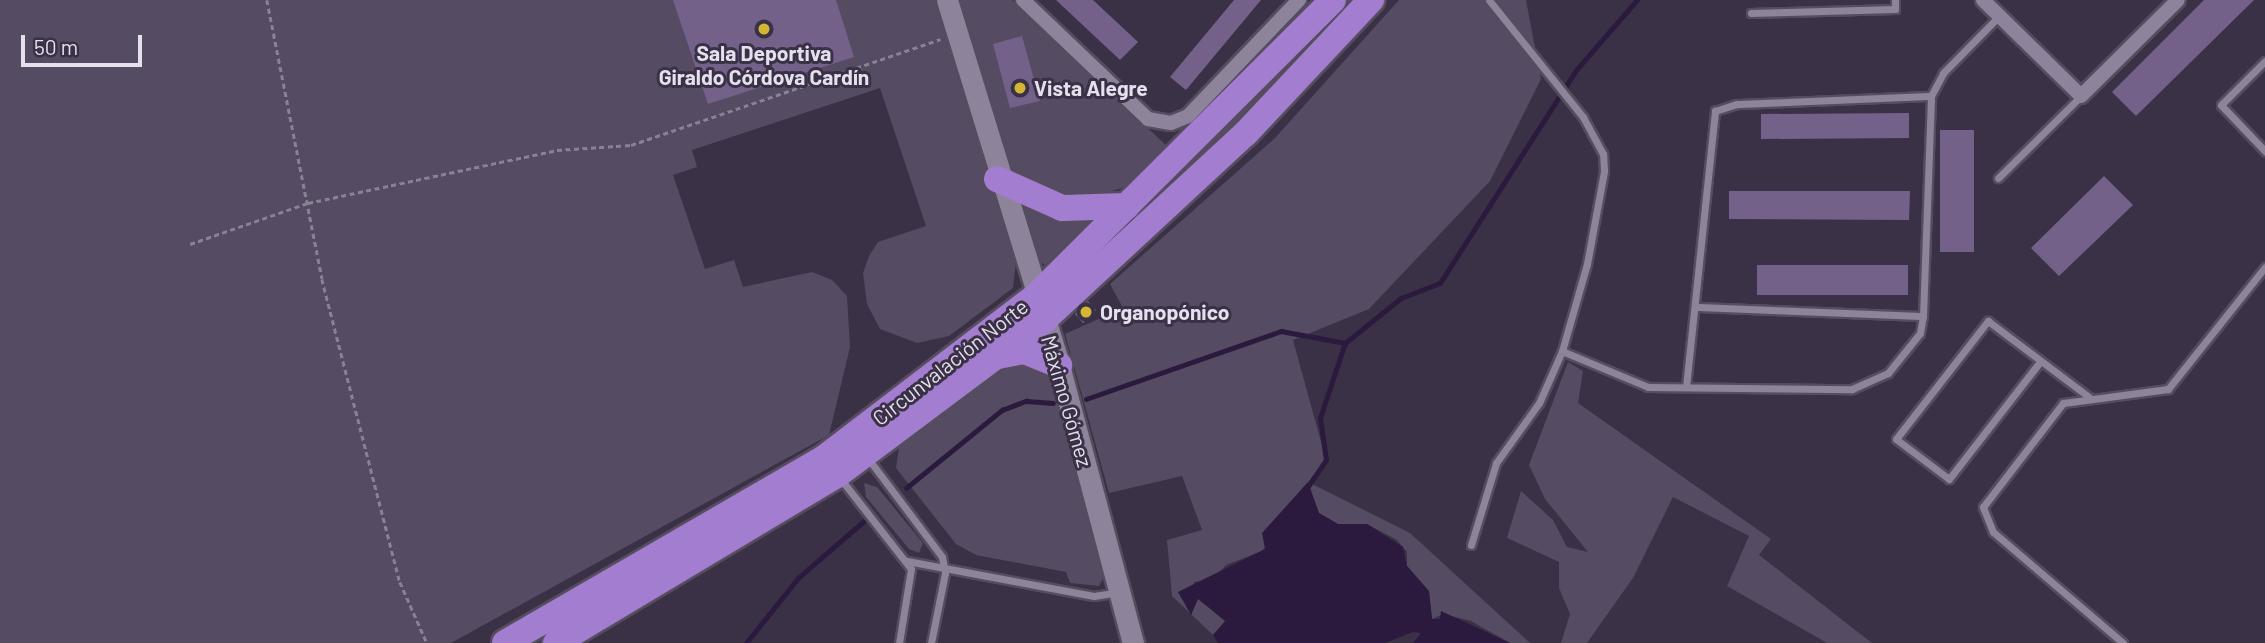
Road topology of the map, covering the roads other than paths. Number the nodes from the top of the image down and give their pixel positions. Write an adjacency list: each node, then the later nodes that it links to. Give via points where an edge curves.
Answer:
1 (947, 0): 17 (street, Máximo Gómez)
2 (1023, 0): 3 (street, via 1149,119 1171,123 1188,116)
3 (1299, 0)
4 (1334, 0): 18 (highway, Circunvalación Norte)
5 (1371, 0): 21 (highway, Circunvalación Norte, via 1246,134)
6 (1489, 0): 23 (lane, via 1596,137 1604,171 1587,264)
7 (1895, 0): 10 (lane, via 1895,9)
8 (1983, 0): 11 (street)
9 (2178, 0): 14 (street)
10 (1751, 13)
11 (1999, 16): 13 (lane, via 1943,73); 14 (street)
12 (2265, 61): 15 (lane, via 2221,105)
13 (1931, 96): 20 (lane, via 1737,104 1715,111); 22 (lane, via 1925,120)
14 (2081, 96): 16 (lane)
15 (2265, 151)
16 (1998, 178)
17 (997, 179): 18 (highway, via 1062,208); 21 (street, Máximo Gómez)
18 (1127, 206): 21 (highway, Circunvalación Norte)
19 (2265, 267): 28 (lane, via 2168,389)
20 (1696, 307): 22 (lane); 27 (lane)
21 (1040, 308): 24 (highway, Circunvalación Norte); 26 (street, Máximo Gómez); 29 (highway, Circunvalación Norte)
22 (1923, 316): 27 (lane, via 1908,351 1872,383 1852,389)
23 (1562, 351): 27 (lane, via 1648,387); 31 (lane, via 1539,403 1496,463)
24 (998, 356): 26 (highway, via 1024,351); 29 (highway, Circunvalación Norte)
25 (2039, 363): 25 (lane, via 1988,321 1896,439 1949,479); 28 (lane)
26 (1059, 365): 34 (street, Máximo Gómez)
27 (1686, 387)
28 (2089, 398): 40 (lane, via 2072,398 2056,410 1982,514 1998,537)
29 (858, 447): 30 (highway, Circunvalación Norte); 33 (lane)
30 (831, 466): 32 (lane); 35 (highway, Circunvalación Norte); 36 (highway, Circunvalación Norte)
31 (1471, 545)
32 (907, 561): 33 (lane); 37 (lane, via 913,584)
33 (945, 568): 34 (lane, via 1094,596); 38 (lane)
34 (1119, 592): 39 (street, Máximo Gómez)
35 (505, 643)
36 (556, 643)
37 (900, 643)
38 (931, 643)
39 (1133, 643)
40 (2123, 643)

